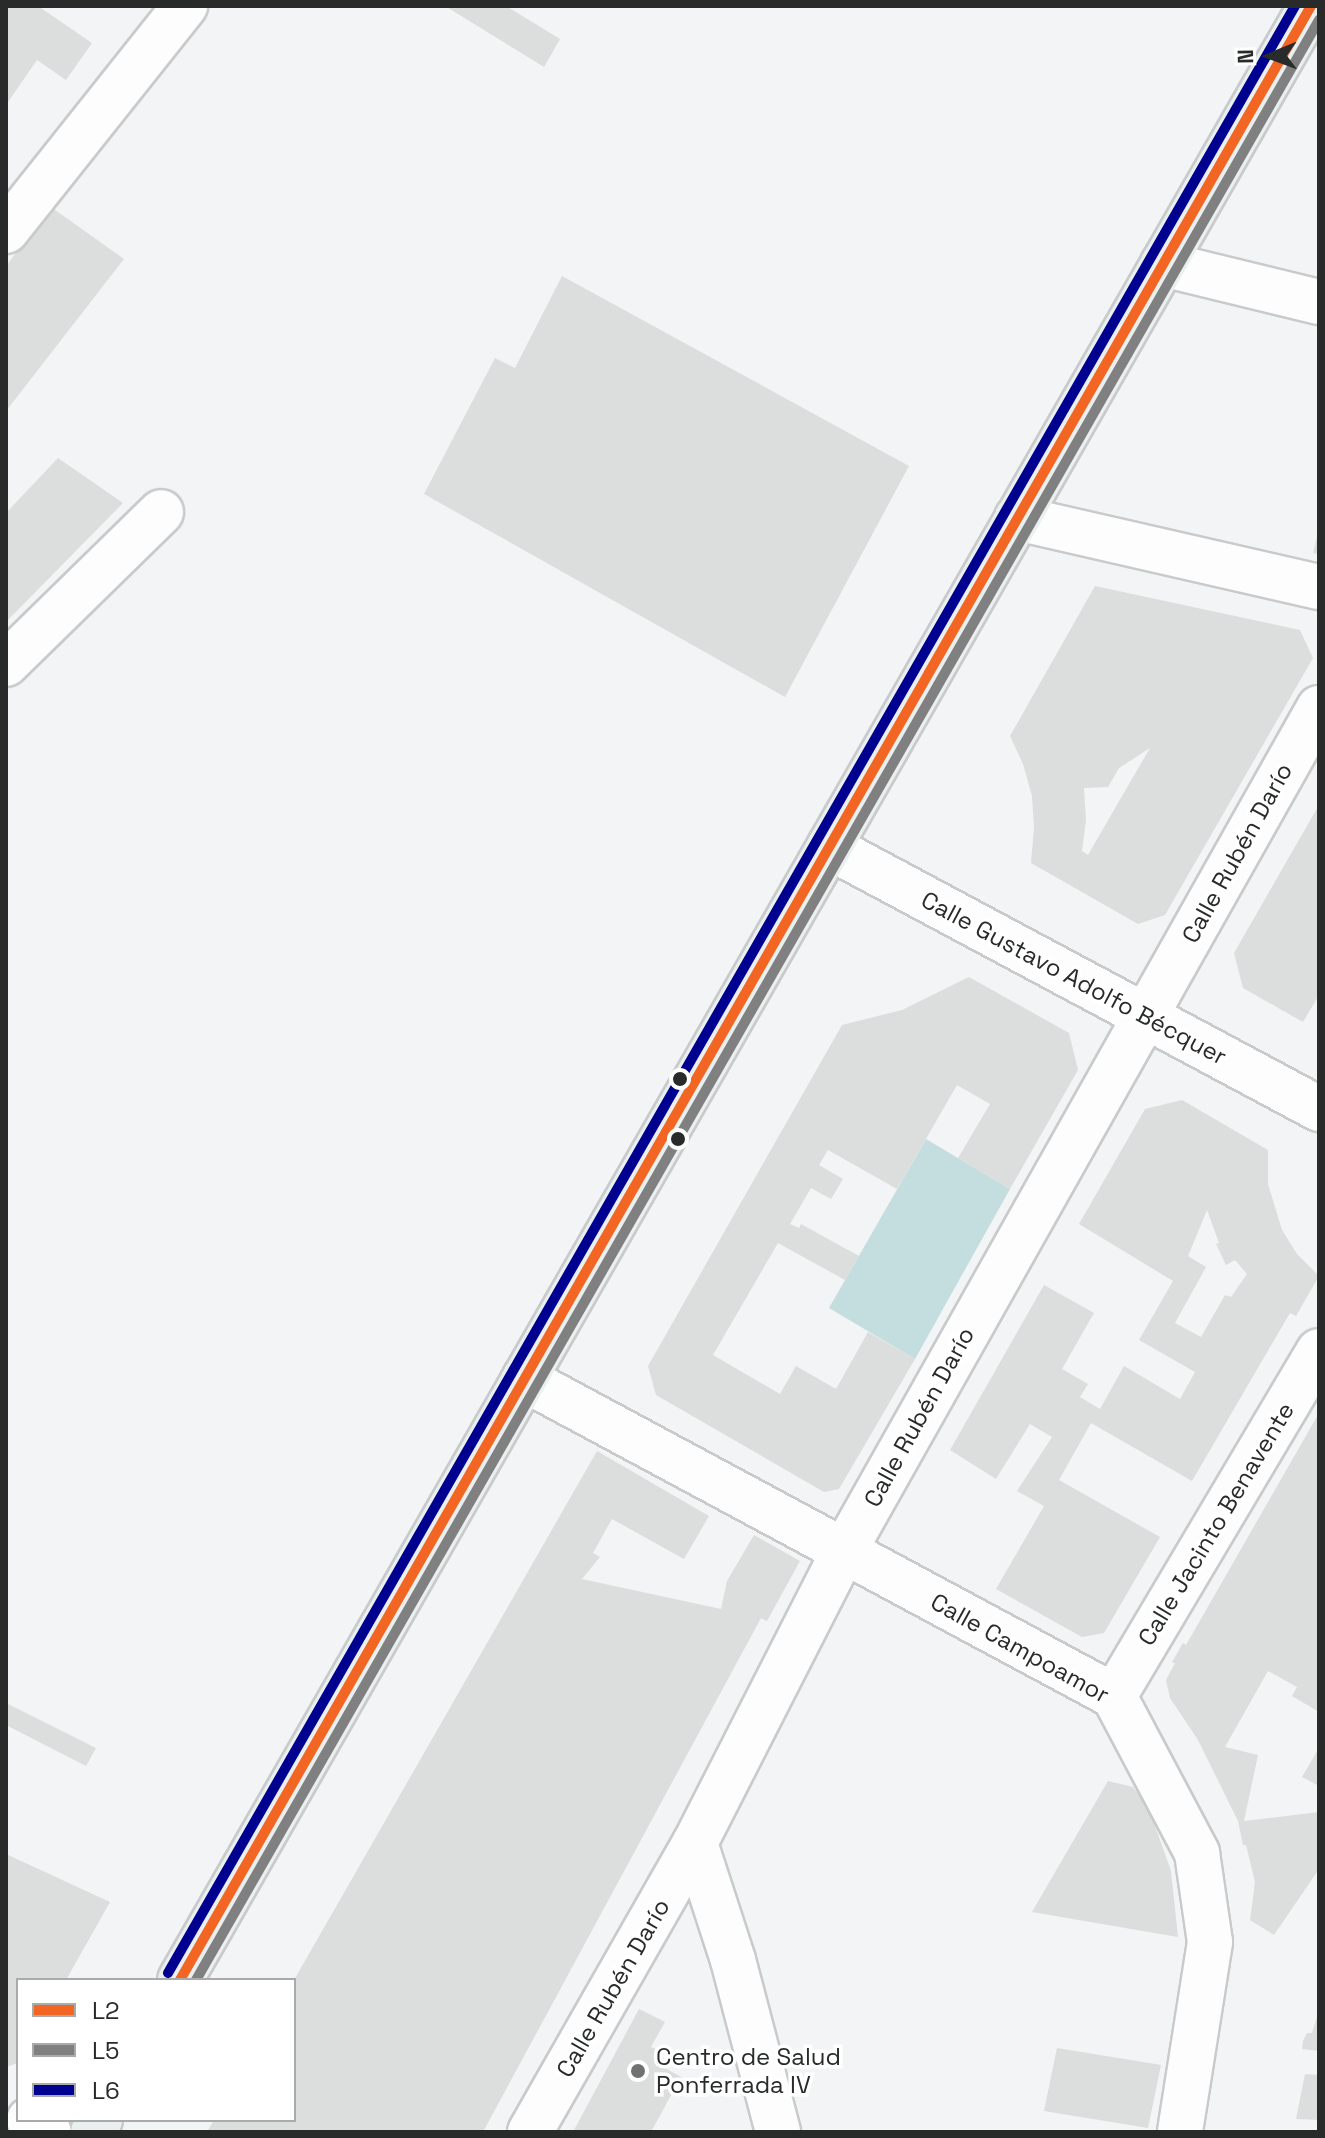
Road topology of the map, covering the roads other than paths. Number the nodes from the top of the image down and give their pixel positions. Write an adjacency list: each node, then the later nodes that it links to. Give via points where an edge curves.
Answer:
1 (185, 6): 3 (street)
2 (1311, 6): 4 (main road)
3 (6, 231)
4 (1163, 264): 5 (street); 7 (main road)
5 (1319, 302)
6 (161, 512): 9 (street)
7 (1017, 518): 8 (street); 11 (main road)
8 (1319, 587)
9 (6, 664)
10 (1319, 708): 12 (street, Calle Rubén Darío)
11 (829, 847): 12 (street, Calle Gustavo Adolfo Bécquer); 15 (main road)
12 (1145, 1016): 13 (street, Calle Gustavo Adolfo Bécquer); 16 (street, Calle Rubén Darío)
13 (1319, 1109)
14 (1319, 1351): 17 (street, Calle Jacinto Benavente)
15 (524, 1379): 16 (street, Calle Campoamor); 19 (main road)
16 (843, 1553): 17 (street, Calle Campoamor); 18 (street, Calle Rubén Darío)
17 (1114, 1696): 22 (street, Calle Campoamor, via 1197,1853 1210,1942)
18 (695, 1843): 20 (street, Calle Rubén Darío); 21 (street, via 733,1960)
19 (181, 1978)
20 (530, 2132)
21 (778, 2132)
22 (1180, 2132)

